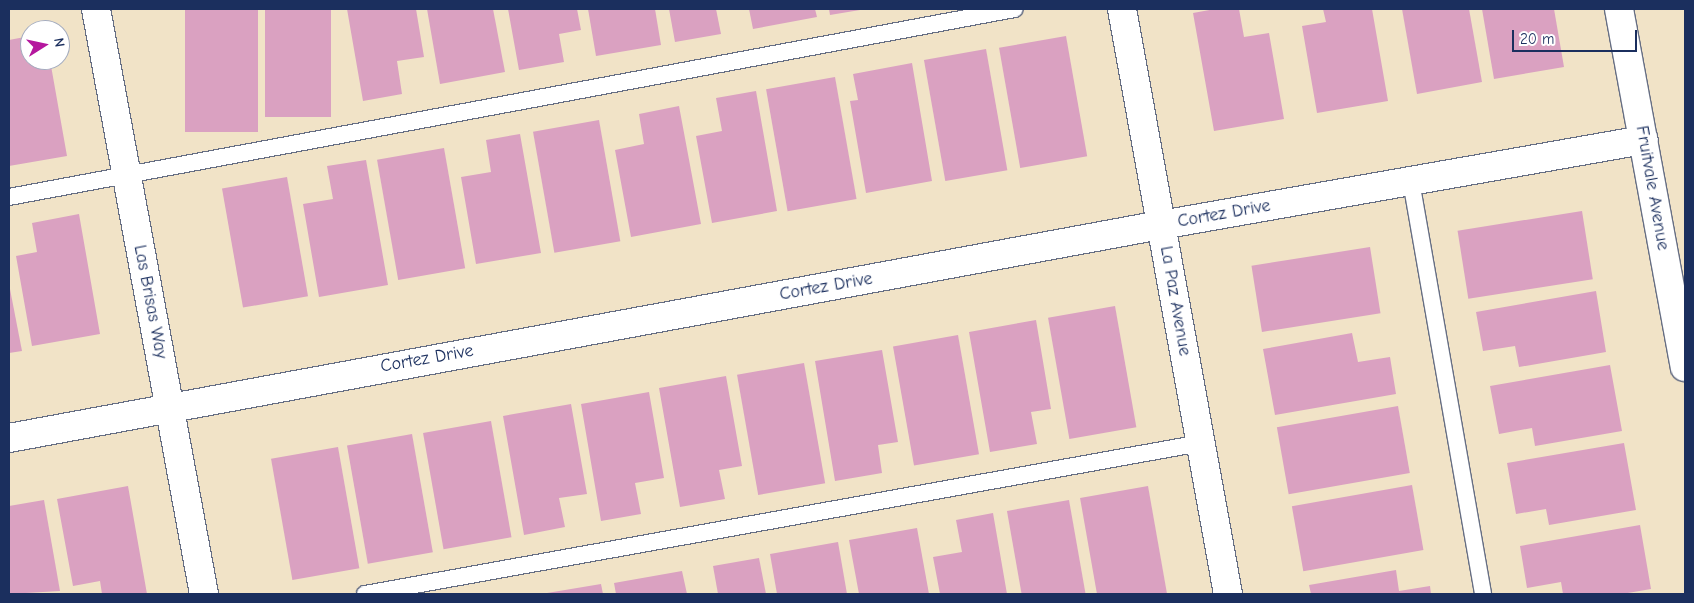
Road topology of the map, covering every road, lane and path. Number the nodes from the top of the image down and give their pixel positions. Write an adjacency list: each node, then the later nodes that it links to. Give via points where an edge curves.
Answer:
1 (96, 9): 6 (street, Las Brisas Way)
2 (1015, 9): 6 (lane)
3 (1122, 9): 9 (street, La Paz Avenue)
4 (1619, 9): 5 (street, Fruitvale Avenue)
5 (1644, 140): 7 (street, Cortez Drive); 10 (street, Fruitvale Avenue)
6 (126, 176): 8 (lane); 11 (street, Las Brisas Way)
7 (1411, 181): 9 (street, Cortez Drive); 17 (lane)
8 (9, 197)
9 (1161, 225): 11 (street, Cortez Drive); 13 (street, La Paz Avenue)
10 (1685, 366)
11 (169, 407): 12 (street, Cortez Drive); 14 (street, Las Brisas Way)
12 (9, 438)
13 (1201, 443): 15 (lane); 16 (street, La Paz Avenue)
14 (204, 594)
15 (365, 594)
16 (1228, 594)
17 (1483, 594)

